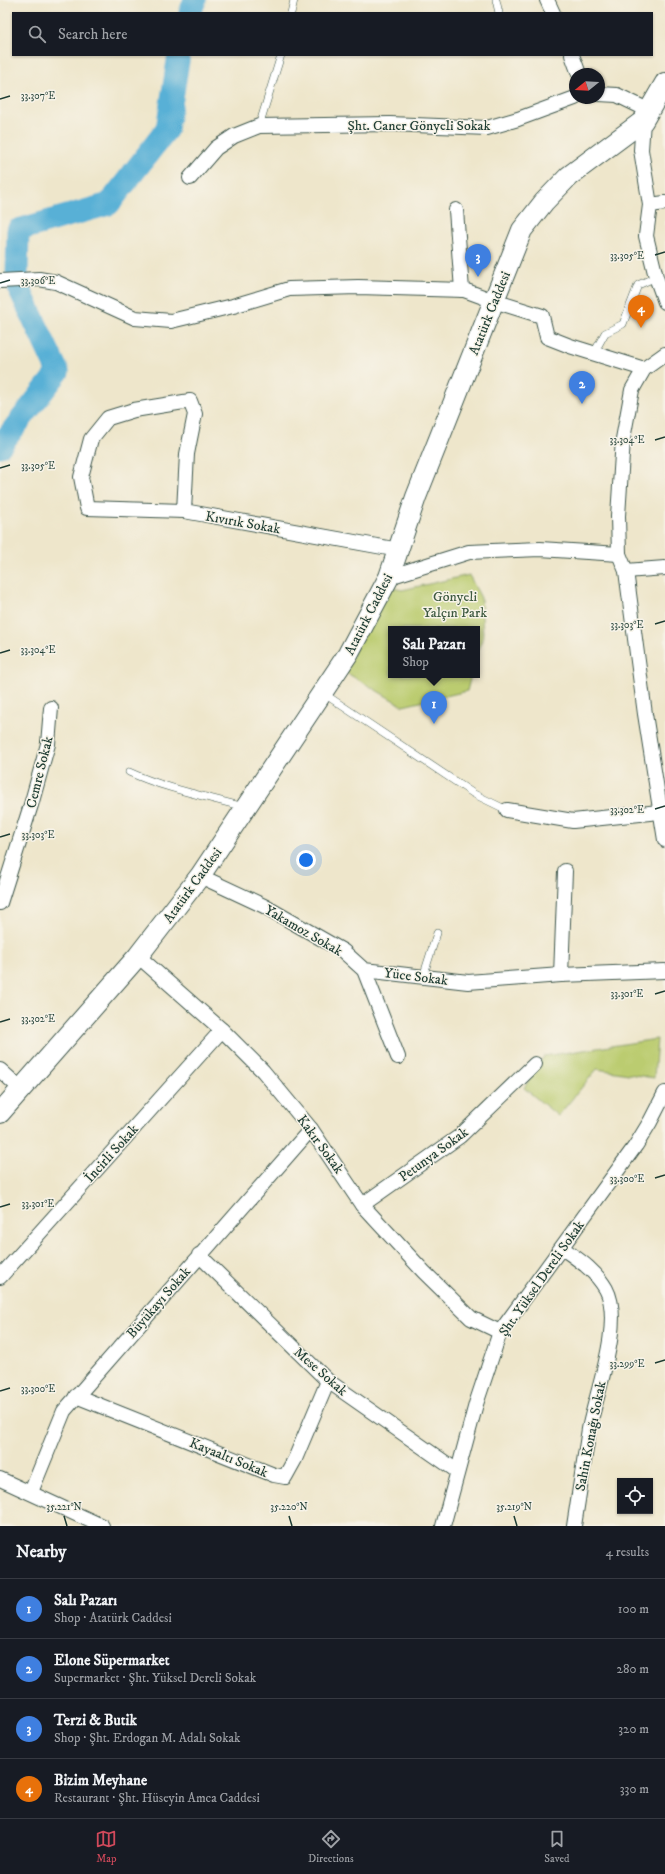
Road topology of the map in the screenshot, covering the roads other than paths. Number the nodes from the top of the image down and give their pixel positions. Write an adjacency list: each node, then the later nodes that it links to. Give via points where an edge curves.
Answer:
1 (294, 0): 4 (lane)
2 (496, 0): 5 (lane)
3 (547, 0): 6 (street)
4 (291, 12)
5 (499, 12)
6 (553, 12)
7 (281, 56): 14 (lane)
8 (572, 56): 9 (street)
9 (577, 68)
10 (665, 83): 13 (main road, Atatürk Caddesi)
11 (605, 94): 13 (street, via 617,95)
12 (569, 100): 14 (street, Şht. Caner Gönyeli Sokak, via 487,128 390,124)
13 (646, 116): 17 (street, via 641,150); 22 (main road, Atatürk Caddesi, via 569,176 526,224)
14 (259, 126): 15 (street, via 234,136 216,148)
15 (190, 178)
16 (665, 203): 17 (street)
17 (650, 205): 19 (street, via 646,236)
18 (456, 210): 21 (street)
19 (656, 276): 23 (street); 24 (lane, via 638,285 623,324 605,332)
20 (0, 281): 21 (street, via 39,279 56,282 135,318 171,320 290,290 358,287)
21 (462, 290): 22 (street)
22 (494, 302): 24 (street, via 542,316 547,337); 28 (main road, Atatürk Caddesi, via 419,489)
23 (665, 302)
24 (594, 353): 26 (street)
25 (665, 354): 26 (street)
26 (644, 369): 29 (street, via 632,390 623,439 618,516)
27 (184, 511): 27 (street, Kıvırık Sokak, via 87,508 81,477 90,439 108,418 134,410 190,401 195,414 188,454); 28 (street, Kıvırık Sokak)
28 (399, 550): 32 (main road, Atatürk Caddesi)
29 (620, 554): 31 (street); 32 (street, via 540,549 469,552)
30 (665, 568): 31 (street)
31 (626, 571): 38 (street)
32 (388, 577): 33 (main road, Atatürk Caddesi, via 348,654)
33 (323, 693): 36 (main road, Atatürk Caddesi); 37 (lane, via 474,794)
34 (51, 708): 42 (street, Cemre Sokak, via 48,744)
35 (129, 772): 36 (lane, via 169,787)
36 (246, 808): 41 (main road, Atatürk Caddesi)
37 (507, 810): 38 (street, via 573,820)
38 (659, 812): 39 (street)
39 (665, 840)
40 (565, 871): 47 (street)
41 (200, 876): 44 (main road, Atatürk Caddesi); 45 (street, Yakamoz Sokak, via 264,906 336,947)
42 (2, 894)
43 (437, 933): 48 (lane)
44 (138, 956): 49 (street, Kakır Sokak); 53 (main road, Atatürk Caddesi)
45 (364, 970): 48 (street, Yüce Sokak); 50 (street, Yakamoz Sokak)
46 (665, 971): 47 (street)
47 (562, 975): 48 (street, Yüce Sokak, via 468,982)
48 (423, 978)
49 (222, 1030): 56 (street, Kakır Sokak, via 263,1071); 60 (street, İncirli Sokak)
50 (398, 1057)
51 (534, 1064): 57 (street, Petunya Sokak, via 460,1136)
52 (0, 1070): 53 (street)
53 (21, 1089): 55 (main road, Atatürk Caddesi)
54 (665, 1093): 58 (street, Şht. Yüksel Dereli Sokak, via 636,1145)
55 (0, 1112)
56 (311, 1129): 57 (street, Kakır Sokak); 59 (street, Büyükayı Sokak)
57 (362, 1205): 61 (street, Kakır Sokak, via 471,1318)
58 (562, 1248): 61 (street, Şht. Yüksel Dereli Sokak); 69 (street, Sahin Konağı Sokak, via 591,1269 606,1290 612,1311 610,1341 590,1428)
59 (198, 1255): 62 (street, Mese Sokak); 63 (street, Büyükayı Sokak)
60 (0, 1277)
61 (500, 1332): 64 (street, Şht. Yüksel Dereli Sokak)
62 (328, 1381): 63 (street, Kayaaltı Sokak, via 285,1478); 64 (street, Mese Sokak)
63 (76, 1396): 66 (street, Büyükayı Sokak, via 64,1411)
64 (457, 1471): 68 (street, Şht. Yüksel Dereli Sokak)
65 (0, 1479): 66 (street)
66 (31, 1492): 67 (street)
67 (102, 1526)
68 (443, 1526)
69 (574, 1526)

